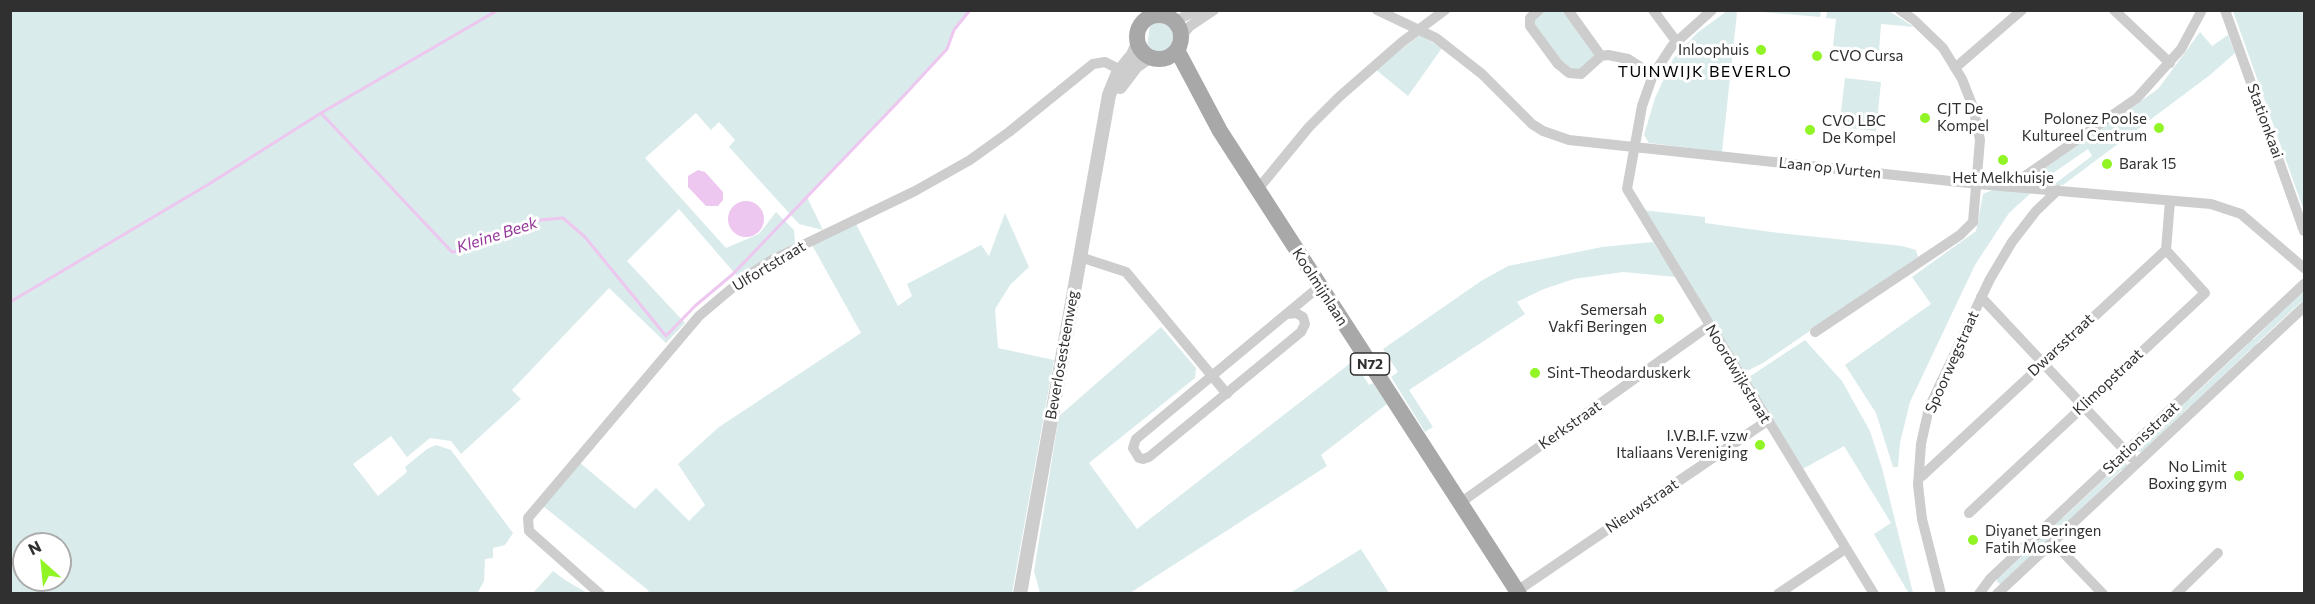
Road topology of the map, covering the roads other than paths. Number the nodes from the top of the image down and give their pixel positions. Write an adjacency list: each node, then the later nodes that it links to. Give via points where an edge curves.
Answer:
1 (1199, 10): 16 (street)
2 (1214, 10): 16 (street)
3 (1377, 10): 15 (street, Laan op Vurten)
4 (1445, 10): 15 (street)
5 (1539, 10): 19 (street, via 1530,18 1530,26 1564,70 1581,74)
6 (1568, 10): 19 (street)
7 (1653, 10): 17 (street)
8 (1712, 10): 17 (street, Noordwijkstraat)
9 (1900, 10): 22 (street, via 1928,32)
10 (2022, 10): 22 (street)
11 (2114, 10): 21 (street)
12 (2202, 10): 21 (street)
13 (2225, 10): 32 (street, Stationkaai)
14 (1146, 15): 16 (main road); 18 (main road, via 1137,33)
15 (1419, 29): 26 (street, Laan op Vurten, via 1470,64 1520,115 1543,132 1569,140); 29 (street, via 1339,97)
16 (1177, 36): 20 (main road); 25 (main road, Koolmijnlaan / N72)
17 (1676, 41): 24 (street, Noordwijkstraat)
18 (1138, 43): 20 (main road, N72); 23 (street, Beverlosesteenweg)
19 (1601, 56): 24 (street, via 1622,57)
20 (1155, 58): 23 (street, Beverlosesteenweg); 25 (main road, Koolmijnlaan / N72, via 1175,70)
21 (2170, 63): 28 (street, via 2136,98)
22 (1955, 68): 27 (street, via 1977,120)
23 (1124, 73): 34 (street, Beverlosesteenweg, via 1107,117); 57 (street, Ulfortstraat, via 1103,62 1093,64 970,160 915,192 758,269 687,328 528,518 529,531)
24 (1653, 75): 26 (street, Noordwijkstraat)
25 (1220, 131): 29 (main road, Koolmijnlaan / N72)
26 (1633, 148): 27 (street, Laan op Vurten); 41 (street, Noordwijkstraat, via 1627,189 1631,199)
27 (1978, 184): 28 (street, Laan op Vurten); 42 (street, via 1973,222 1966,231)
28 (2012, 185): 30 (street, Laan op Vurten)
29 (1258, 189): 37 (main road, Koolmijnlaan / N72)
30 (2058, 190): 31 (street, Laan op Vurten); 38 (street, Spoorwegstraat, via 2012,242)
31 (2170, 201): 33 (street); 35 (street, Laan op Vurten, via 2230,208)
32 (2304, 231)
33 (2166, 250): 43 (street, Dwarsstraat); 46 (street, Klimopstraat, via 2205,292)
34 (1080, 257): 44 (street, via 1126,272); 58 (street, Beverlosesteenweg)
35 (2304, 268)
36 (2304, 284): 48 (street, Stationsstraat)
37 (1320, 286): 40 (street); 51 (main road, Koolmijnlaan / N72)
38 (1981, 297): 43 (street); 61 (street, Spoorwegstraat, via 1929,408 1921,444 1918,486 1922,519)
39 (2304, 307): 49 (street, Stationsstraat)
40 (1287, 314): 44 (street); 45 (street, via 1299,313 1305,320 1304,328)
41 (1709, 326): 47 (street, Noordwijkstraat); 51 (street, Kerkstraat)
42 (1815, 332)
43 (2043, 362): 46 (street); 50 (street, Dwarsstraat)
44 (1212, 376): 45 (street); 45 (street, via 1136,439 1133,448 1139,458 1149,457)
45 (1227, 393)
46 (2083, 406): 48 (street); 52 (street, Klimopstraat)
47 (1767, 421): 54 (street, Noordwijkstraat); 56 (street, Nieuwstraat)
48 (2127, 452): 49 (street); 62 (street, Stationsstraat, via 1990,579)
49 (2138, 463): 53 (street, Stationsstraat)
50 (1922, 476)
51 (1460, 503): 56 (main road, Koolmijnlaan / N72)
52 (1969, 513)
53 (2053, 542): 63 (street, Stationsstraat); 64 (street)
54 (1845, 549): 59 (street); 60 (street, Noordwijkstraat)
55 (2218, 553): 65 (street)
56 (1518, 592)
57 (600, 594)
58 (1020, 594)
59 (1778, 594)
60 (1874, 594)
61 (1941, 594)
62 (1979, 594)
63 (1997, 594)
64 (2103, 594)
65 (2176, 594)

